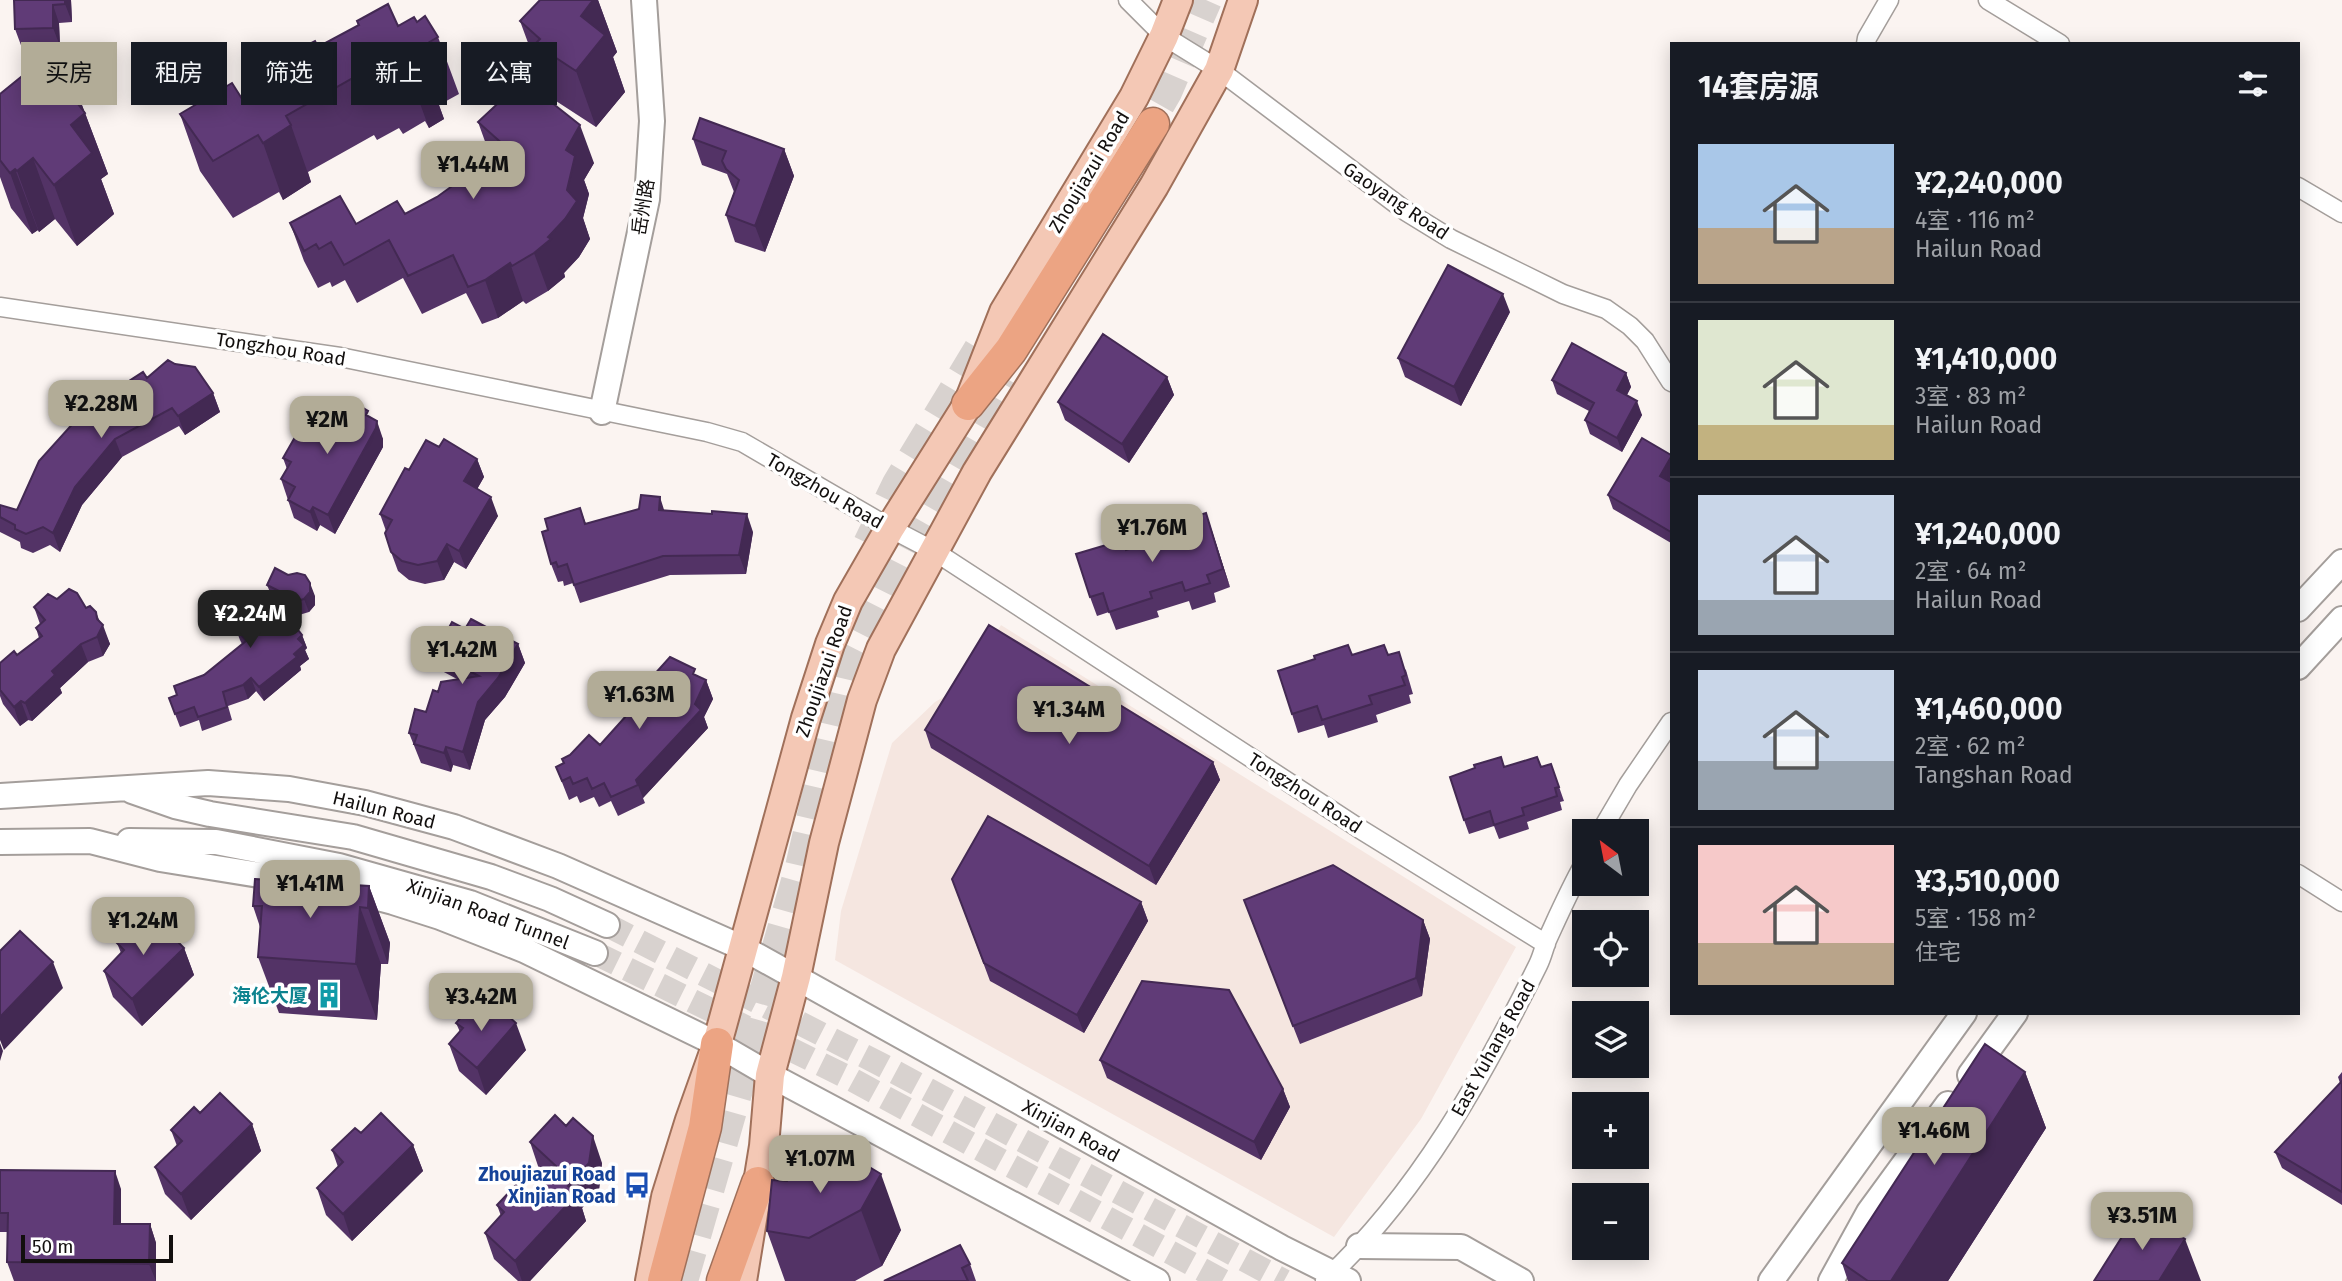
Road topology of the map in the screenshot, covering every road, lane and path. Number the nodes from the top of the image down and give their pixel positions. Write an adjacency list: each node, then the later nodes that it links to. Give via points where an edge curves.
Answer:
1 (644, 0): 17 (main road, 岳州路, via 652,121 647,199)
2 (1128, 0): 7 (street, Gaoyang Road)
3 (1178, 0): 7 (main road, Zhoujiazui Road)
4 (1243, 0): 10 (main road)
5 (1889, 0): 8 (street)
6 (1988, 0): 9 (street)
7 (1164, 36): 10 (street, Gaoyang Road); 16 (main road, Zhoujiazui Road, via 1134,97 1004,312)
8 (1866, 42)
9 (2057, 42)
10 (1219, 70): 15 (street, Gaoyang Road, via 1407,212 1563,294 1605,309 1638,333); 19 (main road)
11 (1153, 124): 16 (highway, via 1012,350)
12 (2300, 188): 13 (street)
13 (2342, 213)
14 (0, 307): 17 (street, Tongzhou Road, via 340,357)
15 (1670, 381)
16 (968, 404): 18 (main road, Zhoujiazui Road)
17 (602, 412): 18 (street, Tongzhou Road, via 742,442)
18 (890, 528): 19 (street, Tongzhou Road); 35 (main road, Zhoujiazui Road, via 848,601 830,645)
19 (934, 551): 34 (street, Tongzhou Road, via 1360,829); 37 (main road, via 881,649 862,700 824,843)
20 (2342, 562): 21 (main road)
21 (2300, 607)
22 (2342, 619): 23 (main road)
23 (2300, 665)
24 (1670, 723): 27 (street)
25 (120, 788): 26 (main road, Hailun Road); 33 (main road, Xinjian Road Tunnel, via 210,814 353,837 491,877); 35 (main road, Hailun Road, via 208,783 289,789 365,803 454,827 558,866)
26 (0, 796)
27 (1608, 819)
28 (90, 841): 29 (main road); 36 (main road, Xinjian Road Tunnel, via 216,842 339,866 470,903); 40 (main road, via 160,859 340,888 428,913 524,950)
29 (0, 842)
30 (2300, 875): 32 (street)
31 (1572, 886): 34 (street, East Yuhang Road)
32 (2342, 902)
33 (607, 925)
34 (1546, 944): 43 (street, East Yuhang Road, via 1479,1080 1426,1161)
35 (743, 948): 37 (main road, Hailun Road); 40 (main road, Zhoujiazui Road)
36 (595, 953)
37 (796, 977): 41 (main road); 44 (main road, Xinjian Road)
38 (1963, 1015): 51 (main road)
39 (2014, 1015): 52 (main road, via 1869,1212)
40 (717, 1044): 41 (main road); 45 (main road, Zhoujiazui Road, via 666,1197); 46 (highway, via 705,1127)
41 (770, 1075): 42 (main road); 49 (main road)
42 (758, 1183): 47 (highway); 48 (main road)
43 (1359, 1247): 44 (street, East Yuhang Road); 50 (main road, via 1461,1247)
44 (1335, 1278)
45 (650, 1281)
46 (664, 1281)
47 (723, 1281)
48 (742, 1281)
49 (1157, 1281)
50 (1521, 1281)
51 (1771, 1281)
52 (1831, 1281)

